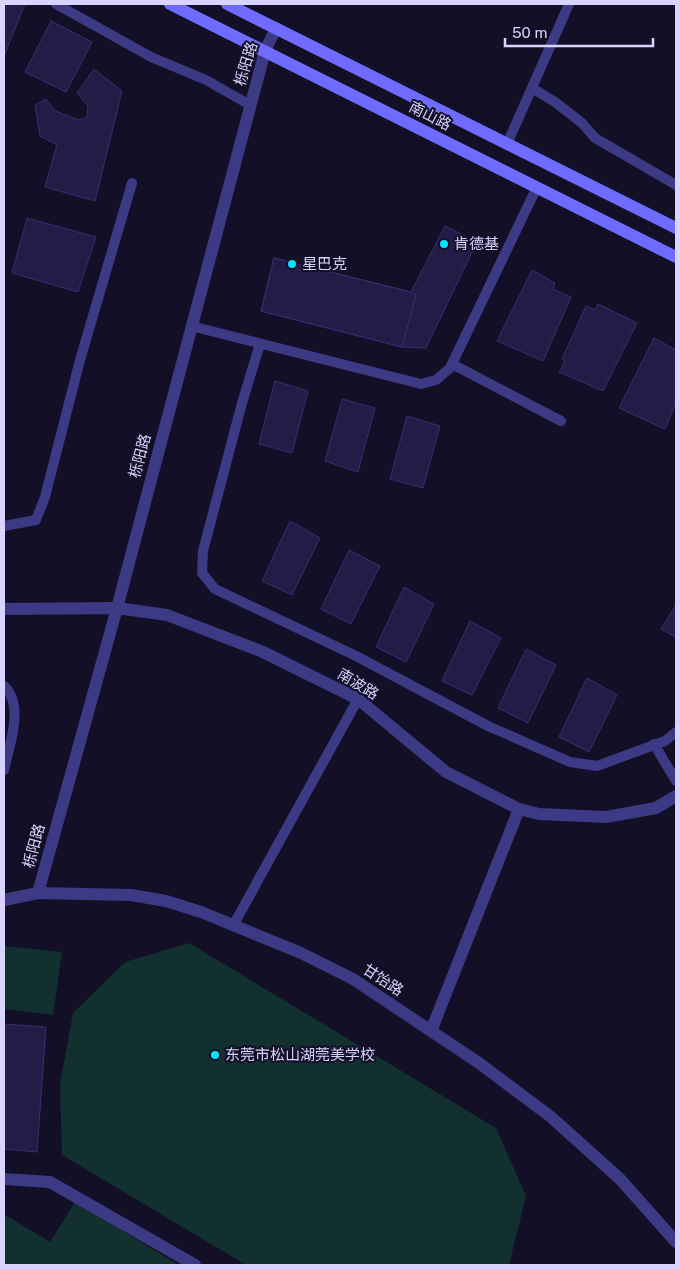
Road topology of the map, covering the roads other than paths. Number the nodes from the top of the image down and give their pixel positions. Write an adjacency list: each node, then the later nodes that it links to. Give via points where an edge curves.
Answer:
1 (56, 4): 8 (lane, via 151,57 206,80)
2 (170, 4): 6 (main road, 南山路)
3 (228, 4): 5 (main road, 南山路)
4 (569, 4): 7 (lane)
5 (276, 28): 6 (street, 栎阳路); 9 (main road, 南山路)
6 (265, 51): 8 (street, 栎阳路); 12 (main road, 南山路)
7 (532, 88): 9 (lane); 11 (lane, via 582,123 595,138)
8 (250, 105): 15 (street, 栎阳路)
9 (507, 144): 13 (main road, 南山路)
10 (132, 183): 19 (lane, via 80,360 45,496 36,520)
11 (676, 185)
12 (537, 187): 14 (main road, 南山路); 17 (lane)
13 (676, 228)
14 (676, 257)
15 (191, 326): 16 (lane); 20 (street, 栎阳路)
16 (260, 344): 17 (lane, via 421,384 436,380); 25 (lane, via 203,551 202,573 216,589 356,656 488,726 570,762 597,766)
17 (452, 364): 18 (lane)
18 (561, 421)
19 (4, 526)
20 (116, 608): 21 (street, 南波路); 23 (street, 南波路, via 176,618 263,652); 30 (street, 栎阳路)
21 (4, 609)
22 (4, 686): 26 (lane, via 9,691 16,719)
23 (358, 699): 29 (street, 南波路, via 446,772); 32 (lane)
24 (675, 736): 25 (lane)
25 (654, 744): 27 (lane)
26 (4, 770)
27 (676, 781)
28 (676, 796): 29 (street, 南波路, via 656,808 606,817 539,814)
29 (519, 809): 33 (street)
30 (38, 893): 31 (street, 甘饴路); 32 (street, 甘饴路, via 132,895 166,901)
31 (4, 900)
32 (234, 924): 33 (street, 甘饴路, via 301,952 353,980)
33 (432, 1031): 35 (street, 甘饴路, via 551,1117 620,1179)
34 (4, 1180): 36 (street, via 50,1182)
35 (676, 1242)
36 (195, 1265)

